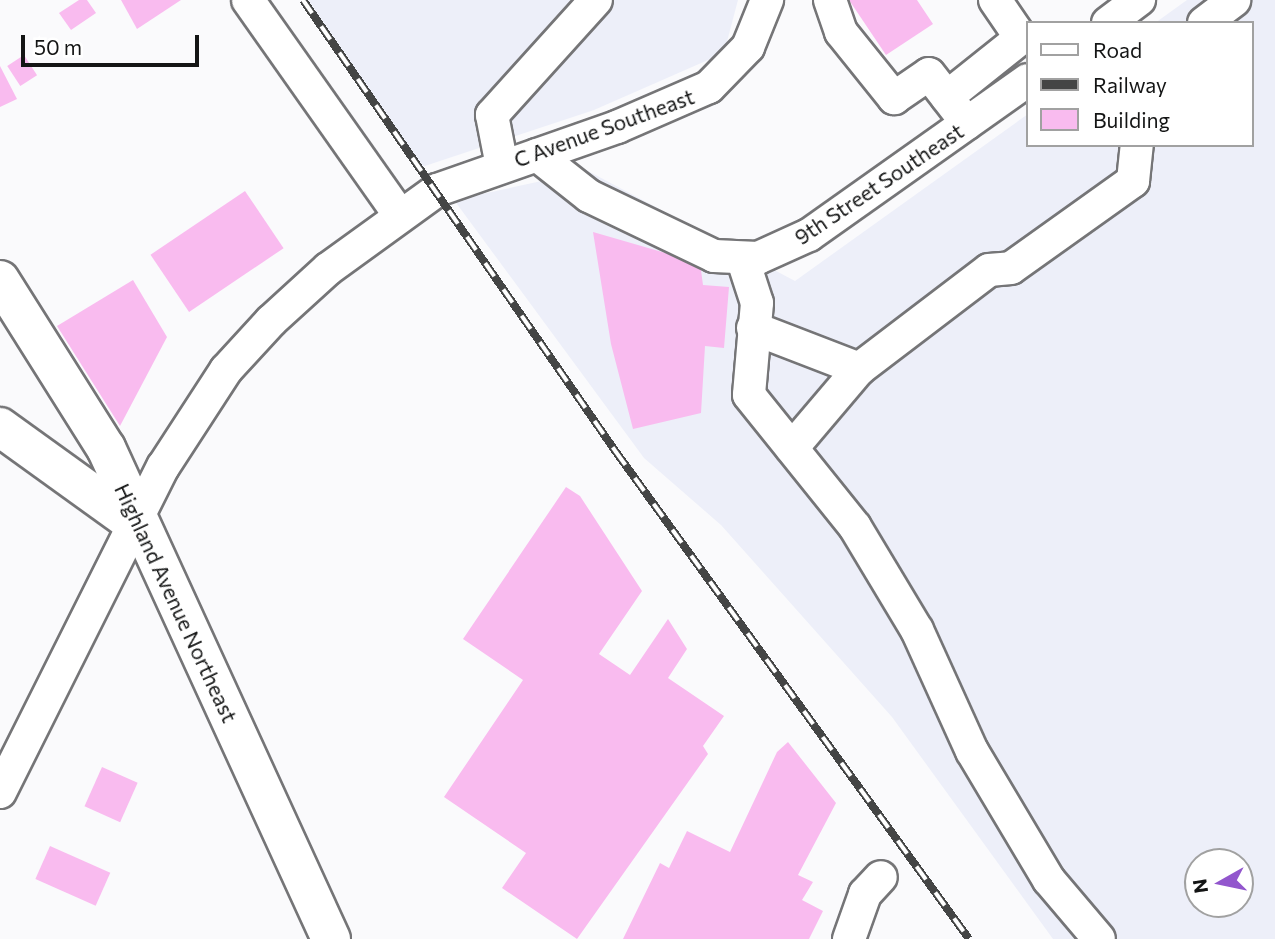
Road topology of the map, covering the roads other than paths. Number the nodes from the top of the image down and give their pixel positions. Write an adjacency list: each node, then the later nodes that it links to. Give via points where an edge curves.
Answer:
1 (248, 0): 16 (street)
2 (596, 0): 15 (street, via 492,116)
3 (767, 0): 14 (street, C Avenue Southeast, via 748,47 709,87)
4 (830, 0): 11 (street, via 841,32 894,98 929,74)
5 (995, 0): 11 (street, via 1021,38)
6 (1139, 0): 8 (street)
7 (1234, 0): 9 (street)
8 (1111, 21)
9 (1207, 21)
10 (1026, 81): 12 (street, 9th Street Southeast)
11 (947, 97): 12 (street)
12 (967, 123): 17 (street, 9th Street Southeast, via 808,235)
13 (1137, 147): 20 (street, via 1133,181 1011,268 989,270)
14 (537, 155): 15 (street, C Avenue Southeast); 17 (street, via 589,196 714,256)
15 (502, 166): 16 (street, C Avenue Southeast, via 437,190)
16 (399, 214): 23 (street, C Avenue Southeast, via 328,270 226,370 163,467)
17 (743, 260): 19 (street, via 757,303)
18 (0, 280): 23 (main road, Highland Avenue Northeast, via 106,448)
19 (753, 328): 20 (street); 22 (street, via 749,395)
20 (859, 369): 22 (street)
21 (0, 427): 23 (main road)
22 (792, 448): 28 (street, via 855,527 917,630 972,751 1049,880)
23 (136, 525): 24 (street, C Avenue Southeast); 26 (main road, Highland Avenue Northeast)
24 (0, 792)
25 (881, 877): 27 (street, via 865,894)
26 (331, 939)
27 (849, 939)
28 (1099, 939)

